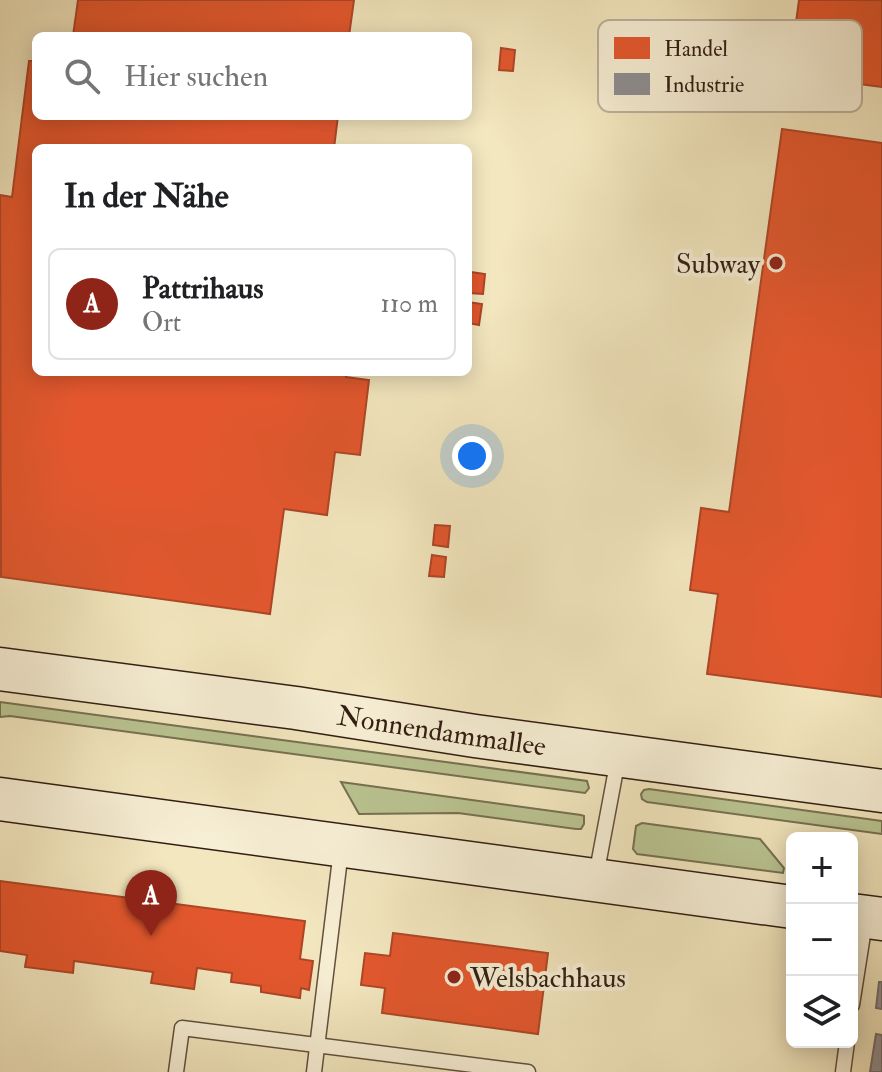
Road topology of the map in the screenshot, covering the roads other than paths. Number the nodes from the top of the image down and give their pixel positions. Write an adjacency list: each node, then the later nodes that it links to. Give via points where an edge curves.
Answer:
1 (0, 669): 2 (main road, Nonnendammallee)
2 (619, 755): 3 (main road, Nonnendammallee); 6 (lane)
3 (882, 791)
4 (0, 799): 5 (main road)
5 (342, 846): 6 (main road); 10 (lane)
6 (596, 881): 7 (main road)
7 (786, 906)
8 (867, 917): 9 (lane)
9 (857, 976)
10 (319, 1045): 12 (lane, via 182,1028); 13 (lane); 14 (lane)
11 (846, 1048): 15 (lane)
12 (176, 1072)
13 (314, 1072)
14 (528, 1072)
15 (843, 1072)

